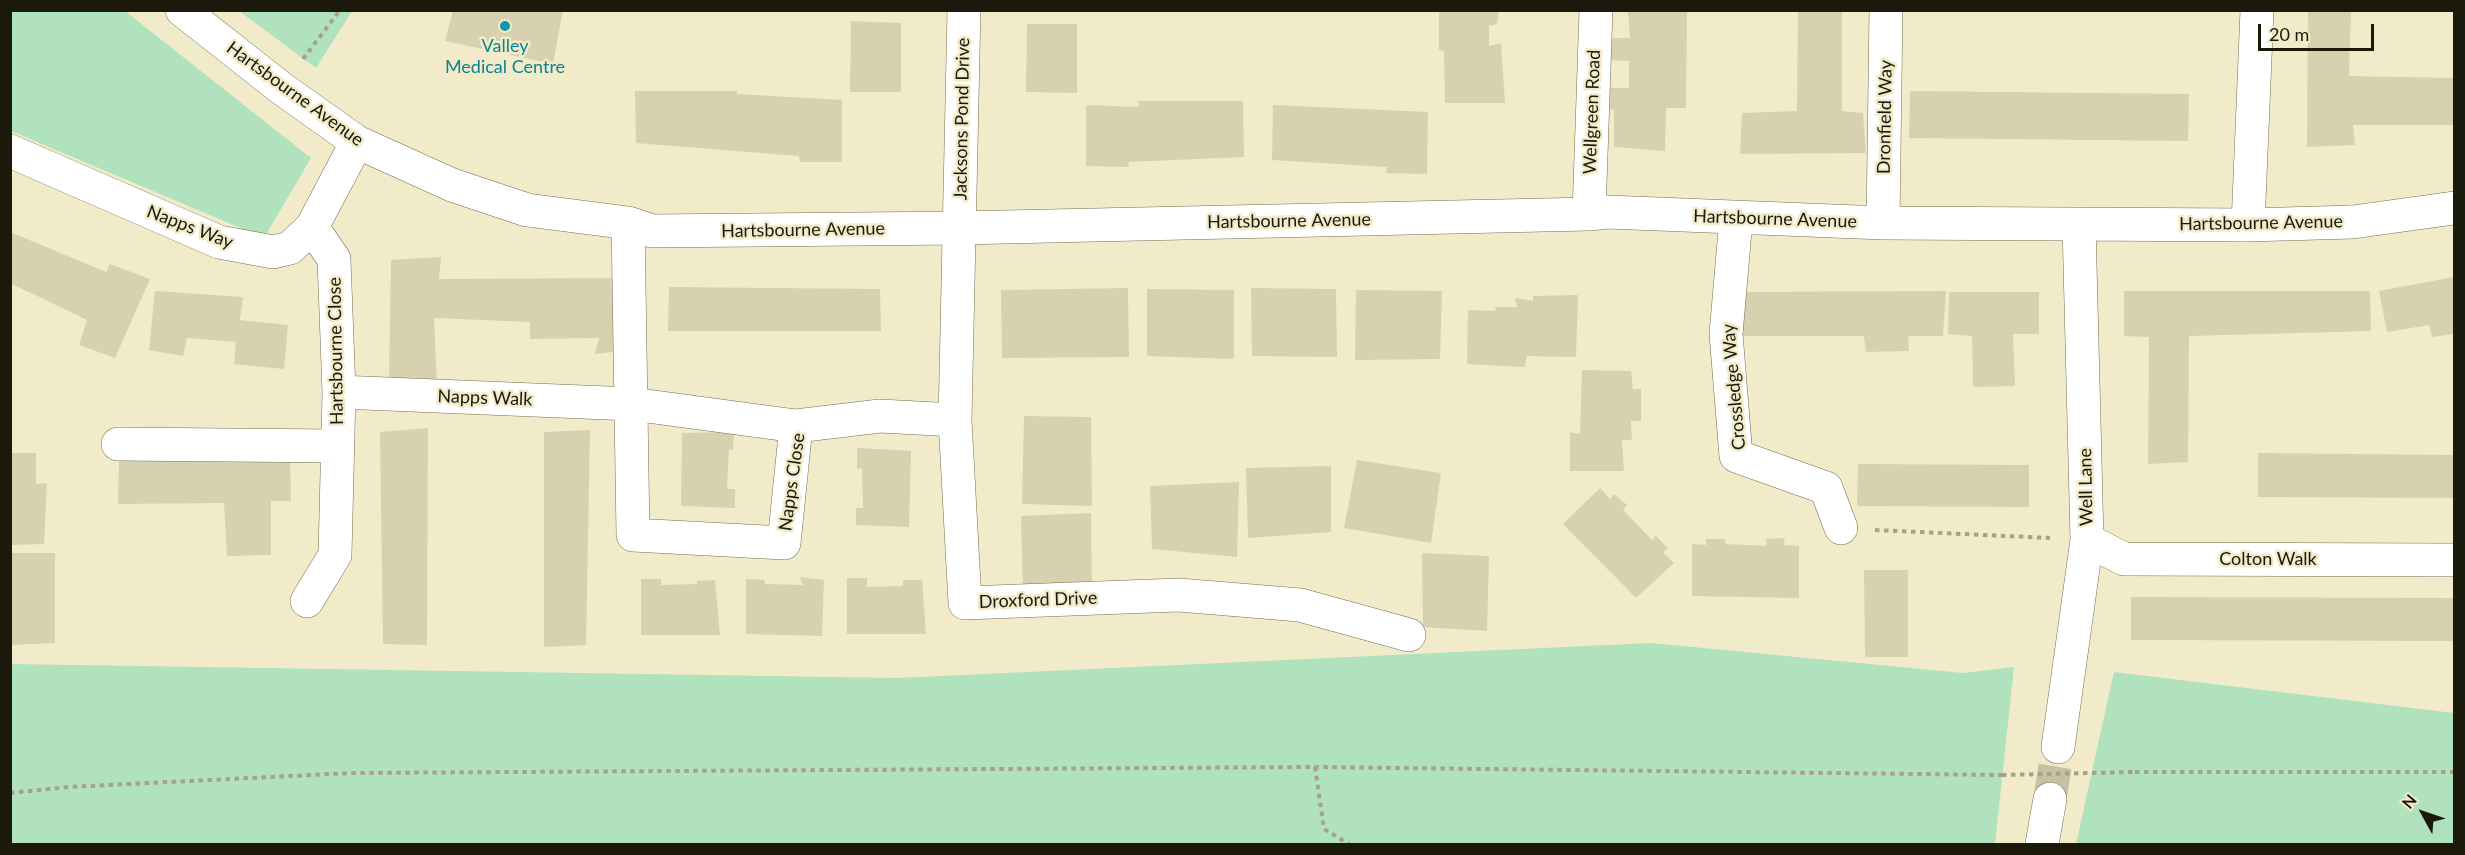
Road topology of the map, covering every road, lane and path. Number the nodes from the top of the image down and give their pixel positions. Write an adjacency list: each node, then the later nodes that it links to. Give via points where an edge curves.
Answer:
1 (182, 10): 7 (street, Hartsbourne Avenue)
2 (340, 10): 7 (path)
3 (964, 10): 18 (street, Jacksons Pond Drive)
4 (1596, 10): 11 (street, Wellgreen Road)
5 (1887, 10): 14 (street, Dronfield Way)
6 (2257, 10): 16 (street)
7 (281, 88): 8 (street, Hartsbourne Avenue)
8 (357, 142): 13 (street, Hartsbourne Avenue, via 452,185 527,210); 17 (street, Napps Way)
9 (10, 152): 17 (street, Napps Way, via 219,242 273,252 290,248)
10 (2454, 208): 16 (street, Hartsbourne Avenue, via 2353,222)
11 (1589, 214): 12 (street, Hartsbourne Avenue); 18 (street, Hartsbourne Avenue)
12 (1736, 219): 14 (street, Hartsbourne Avenue); 25 (street, Crossledge Way, via 1726,334 1736,456 1826,488)
13 (628, 223): 18 (street, Hartsbourne Avenue, via 652,231); 20 (street)
14 (1883, 223): 15 (street, Hartsbourne Avenue)
15 (2079, 225): 16 (street, Hartsbourne Avenue); 26 (street, Well Lane)
16 (2248, 225)
17 (312, 227): 19 (street, Hartsbourne Close, via 334,259)
18 (960, 228): 21 (street, Droxford Drive)
19 (339, 392): 20 (street, Napps Walk); 24 (street, Hartsbourne Close)
20 (632, 404): 22 (street, Napps Walk); 22 (street, Napps Close, via 633,535 784,543)
21 (956, 420): 22 (street, Napps Close, via 880,416); 29 (street, Droxford Drive, via 965,603 1179,595 1300,605)
22 (796, 426)
23 (118, 444): 24 (street, Hartsbourne Close)
24 (337, 446): 28 (street, Hartsbourne Close, via 334,555)
25 (1841, 528): 26 (path)
26 (2087, 540): 27 (street, Colton Walk, via 2124,559); 30 (street, Well Lane)
27 (2454, 560)
28 (307, 602)
29 (1409, 635)
30 (2058, 747)
31 (1316, 767): 32 (path, bridge, via 2002,775); 33 (path, via 351,773); 35 (path, via 1324,829)
32 (2454, 772)
33 (10, 793)
34 (2050, 799): 36 (street)
35 (1349, 844)
36 (2042, 844)

